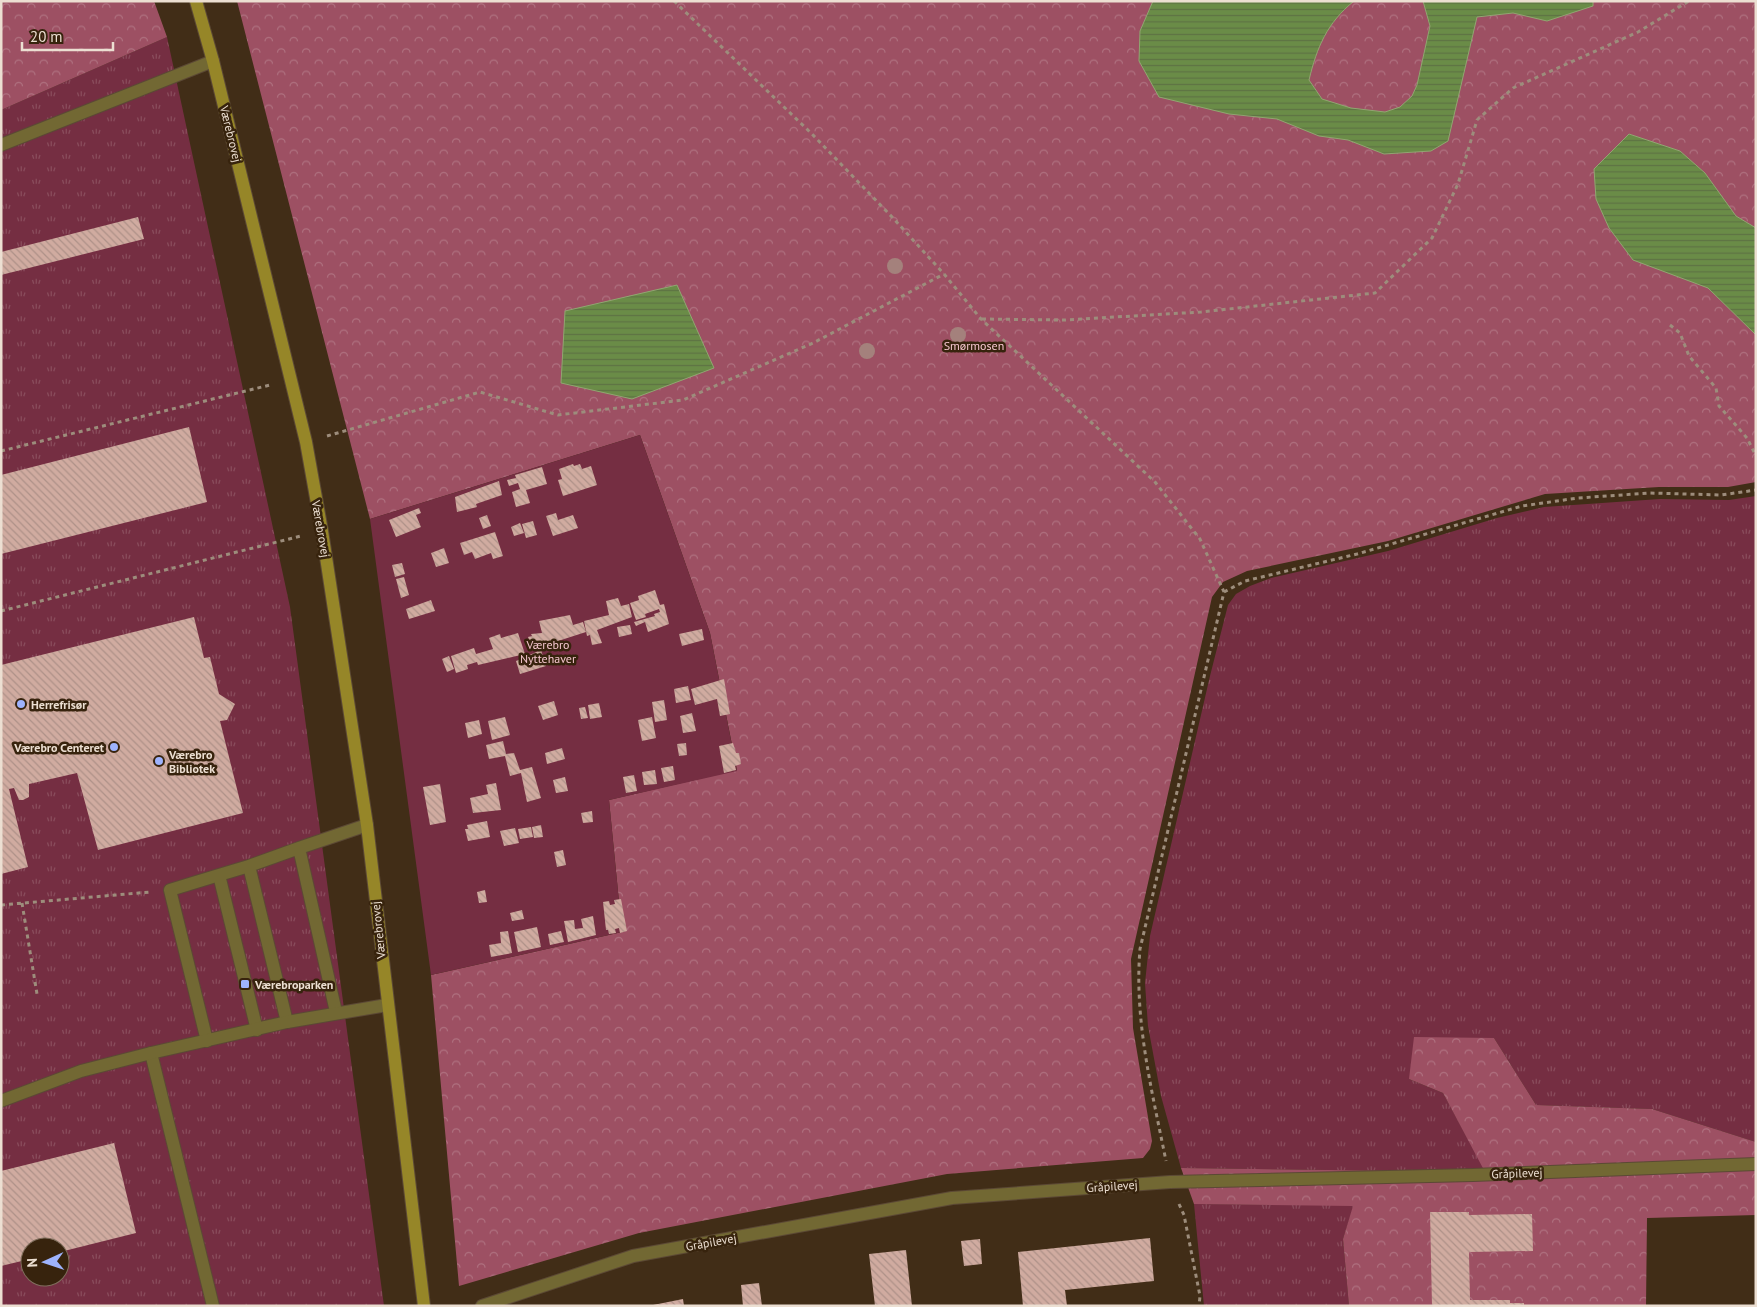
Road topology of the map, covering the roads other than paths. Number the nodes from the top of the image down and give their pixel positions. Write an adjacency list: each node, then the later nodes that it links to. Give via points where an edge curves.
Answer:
1 (196, 1): 2 (street, Værebrovej)
2 (213, 61): 3 (street); 4 (street, Værebrovej, via 306,442)
3 (1, 145)
4 (367, 826): 5 (street); 8 (street, Værebrovej)
5 (299, 848): 6 (street); 9 (street)
6 (249, 866): 7 (street); 10 (street)
7 (219, 875): 11 (street); 12 (street, via 170,890)
8 (387, 1005): 9 (street); 17 (street, Værebrovej)
9 (336, 1012): 10 (street)
10 (287, 1022): 11 (street)
11 (257, 1030): 12 (street)
12 (207, 1041): 13 (street)
13 (151, 1053): 14 (street, via 81,1071); 16 (street)
14 (1, 1101)
15 (1756, 1164): 18 (street, Gråpilevej, via 1170,1182 952,1198 633,1256)
16 (213, 1306)
17 (424, 1306)
18 (482, 1306)

